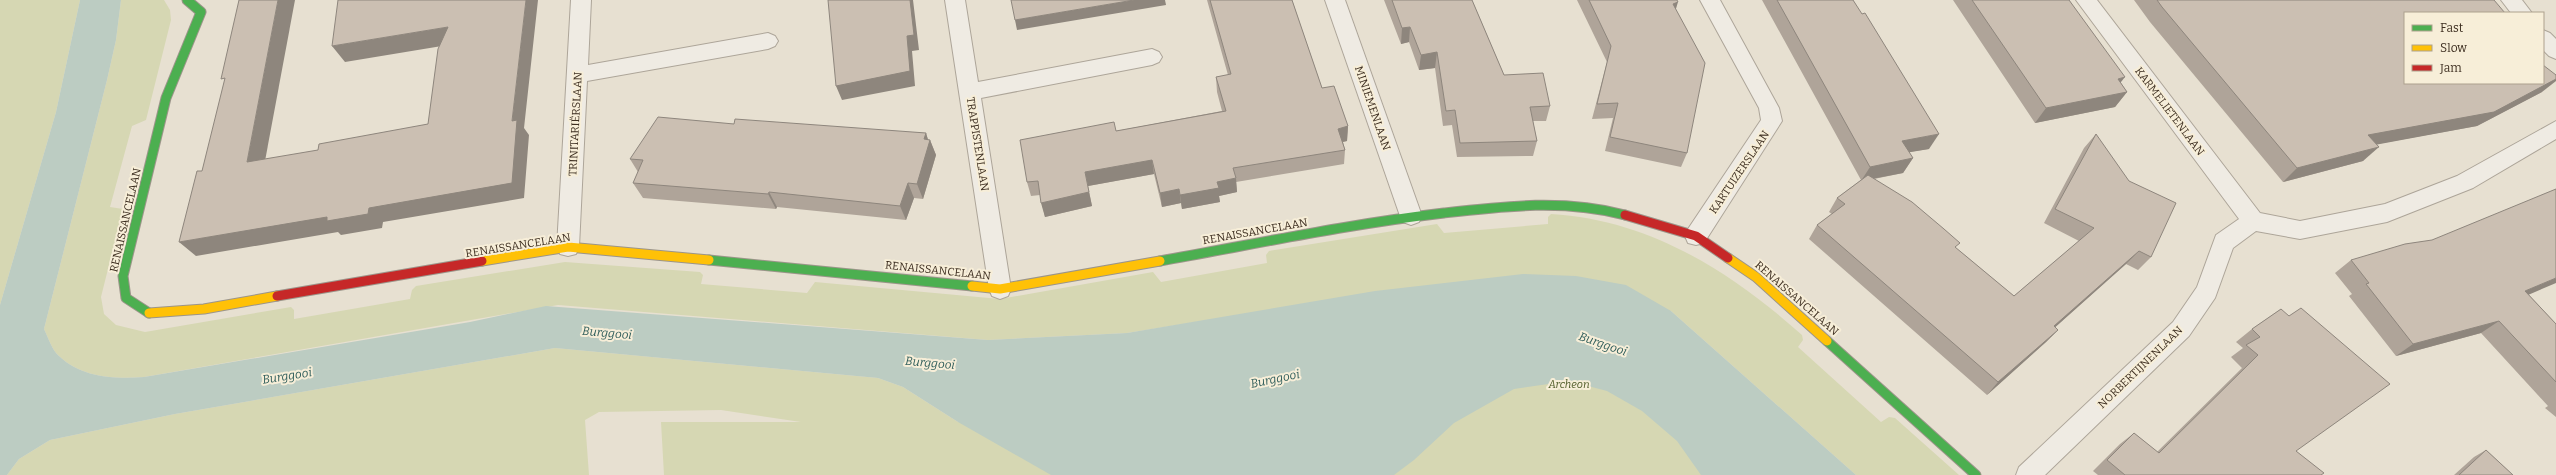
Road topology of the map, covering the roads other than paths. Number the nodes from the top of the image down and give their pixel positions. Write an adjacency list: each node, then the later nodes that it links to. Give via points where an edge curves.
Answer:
1 (187, 0): 19 (street, RENAISSANCELAAN, via 201,12 166,98 123,276 126,298 148,313 204,310 369,279)
2 (581, 0): 13 (street, TRINITARIËRSLAAN)
3 (955, 0): 14 (street, TRAPPISTENLAAN)
4 (1335, 0): 16 (street, MINIEMENLAAN)
5 (1710, 0): 18 (street, KARTUIZERSLAAN, via 1769,108 1772,121)
6 (2086, 0): 17 (street, KARMELIETENLAAN)
7 (2511, 0): 8 (street)
8 (2521, 12)
9 (2544, 39): 11 (street)
10 (768, 41): 13 (street)
11 (2556, 51)
12 (1152, 57): 14 (street)
13 (577, 76): 19 (street, TRINITARIËRSLAAN)
14 (969, 92): 20 (street, TRAPPISTENLAAN)
15 (2556, 129): 17 (street, via 2465,182 2387,213 2300,230)
16 (1411, 216): 18 (street, RENAISSANCELAAN, via 1561,203 1603,208); 20 (street, RENAISSANCELAAN)
17 (2253, 221): 22 (street, NORBERTIJNENLAAN, via 2224,242 2207,291 2181,329)
18 (1696, 236): 21 (street, RENAISSANCELAAN, via 1756,277)
19 (568, 247): 20 (street, RENAISSANCELAAN)
20 (1000, 288)
21 (1976, 475)
22 (2028, 475)

